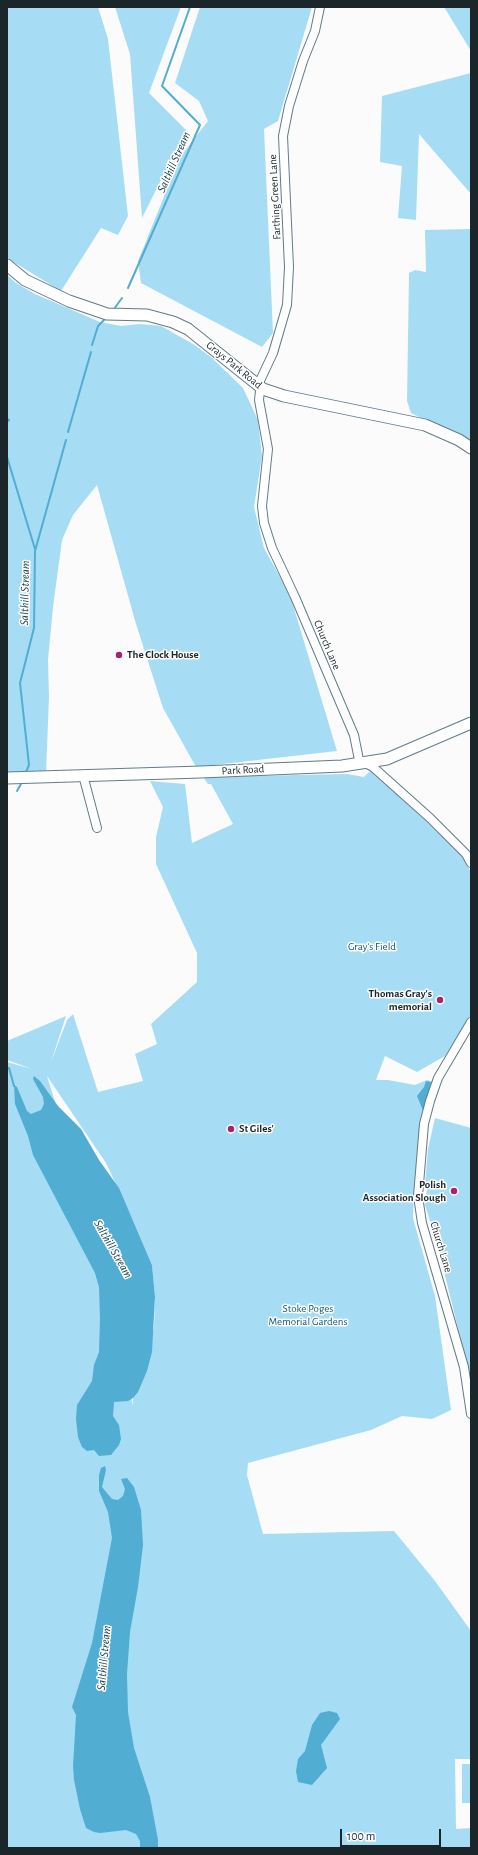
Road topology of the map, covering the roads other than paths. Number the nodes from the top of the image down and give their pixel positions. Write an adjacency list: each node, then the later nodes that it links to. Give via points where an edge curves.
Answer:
1 (320, 7): 3 (street, Farthing Green Lane, via 315,31 289,106 283,136 289,260 287,305)
2 (7, 265): 3 (main road, Grays Park Road, via 25,280 69,301 107,314 147,315 188,329)
3 (261, 387): 4 (main road, Grays Park Road, via 284,396 424,426 459,440); 6 (street, Church Lane, via 260,400 268,450 262,506 264,523 272,548 354,735 359,760)
4 (471, 448)
5 (471, 723): 6 (main road, Park Road, via 387,759)
6 (363, 763): 7 (main road, Park Road, via 342,766); 10 (street, via 373,767 430,818 466,854)
7 (83, 775): 8 (main road, Park Road); 9 (street)
8 (7, 778)
9 (97, 828)
10 (471, 864)
11 (471, 1022): 12 (street, Church Lane, via 438,1078 430,1101 424,1124 418,1196 422,1223 464,1367)
12 (471, 1414)

